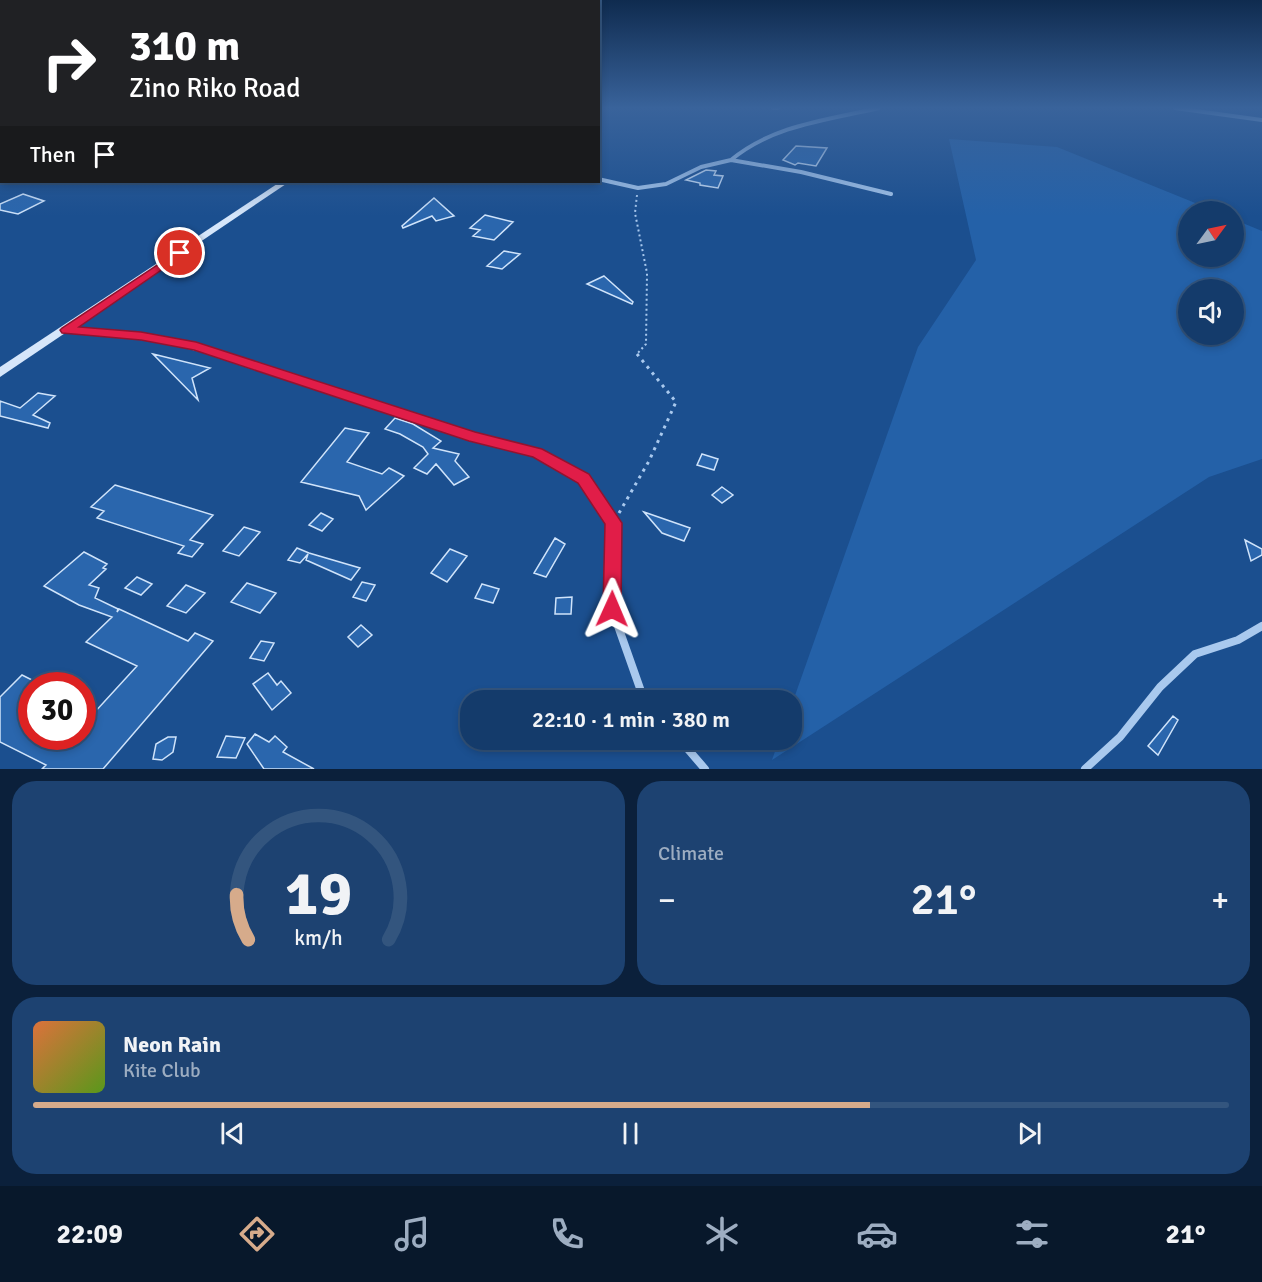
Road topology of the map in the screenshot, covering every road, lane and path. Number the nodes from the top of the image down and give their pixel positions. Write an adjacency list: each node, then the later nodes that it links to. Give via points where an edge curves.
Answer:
1 (749, 144): 2 (street)
2 (731, 160): 5 (street, via 701,167 666,184); 6 (street)
3 (600, 179): 5 (street)
4 (284, 183): 7 (street)
5 (638, 188): 9 (path, via 635,213 647,273 646,344 637,354 676,402 649,461)
6 (891, 194)
7 (66, 330): 8 (street); 9 (street, via 141,336 196,346 474,438 537,453 584,479)
8 (0, 373)
9 (613, 523): 11 (street, via 612,609)
10 (1262, 626): 14 (street, via 1238,640 1195,654 1160,687 1120,737)
11 (641, 690)
12 (689, 750): 13 (street)
13 (705, 769)
14 (1085, 769)

